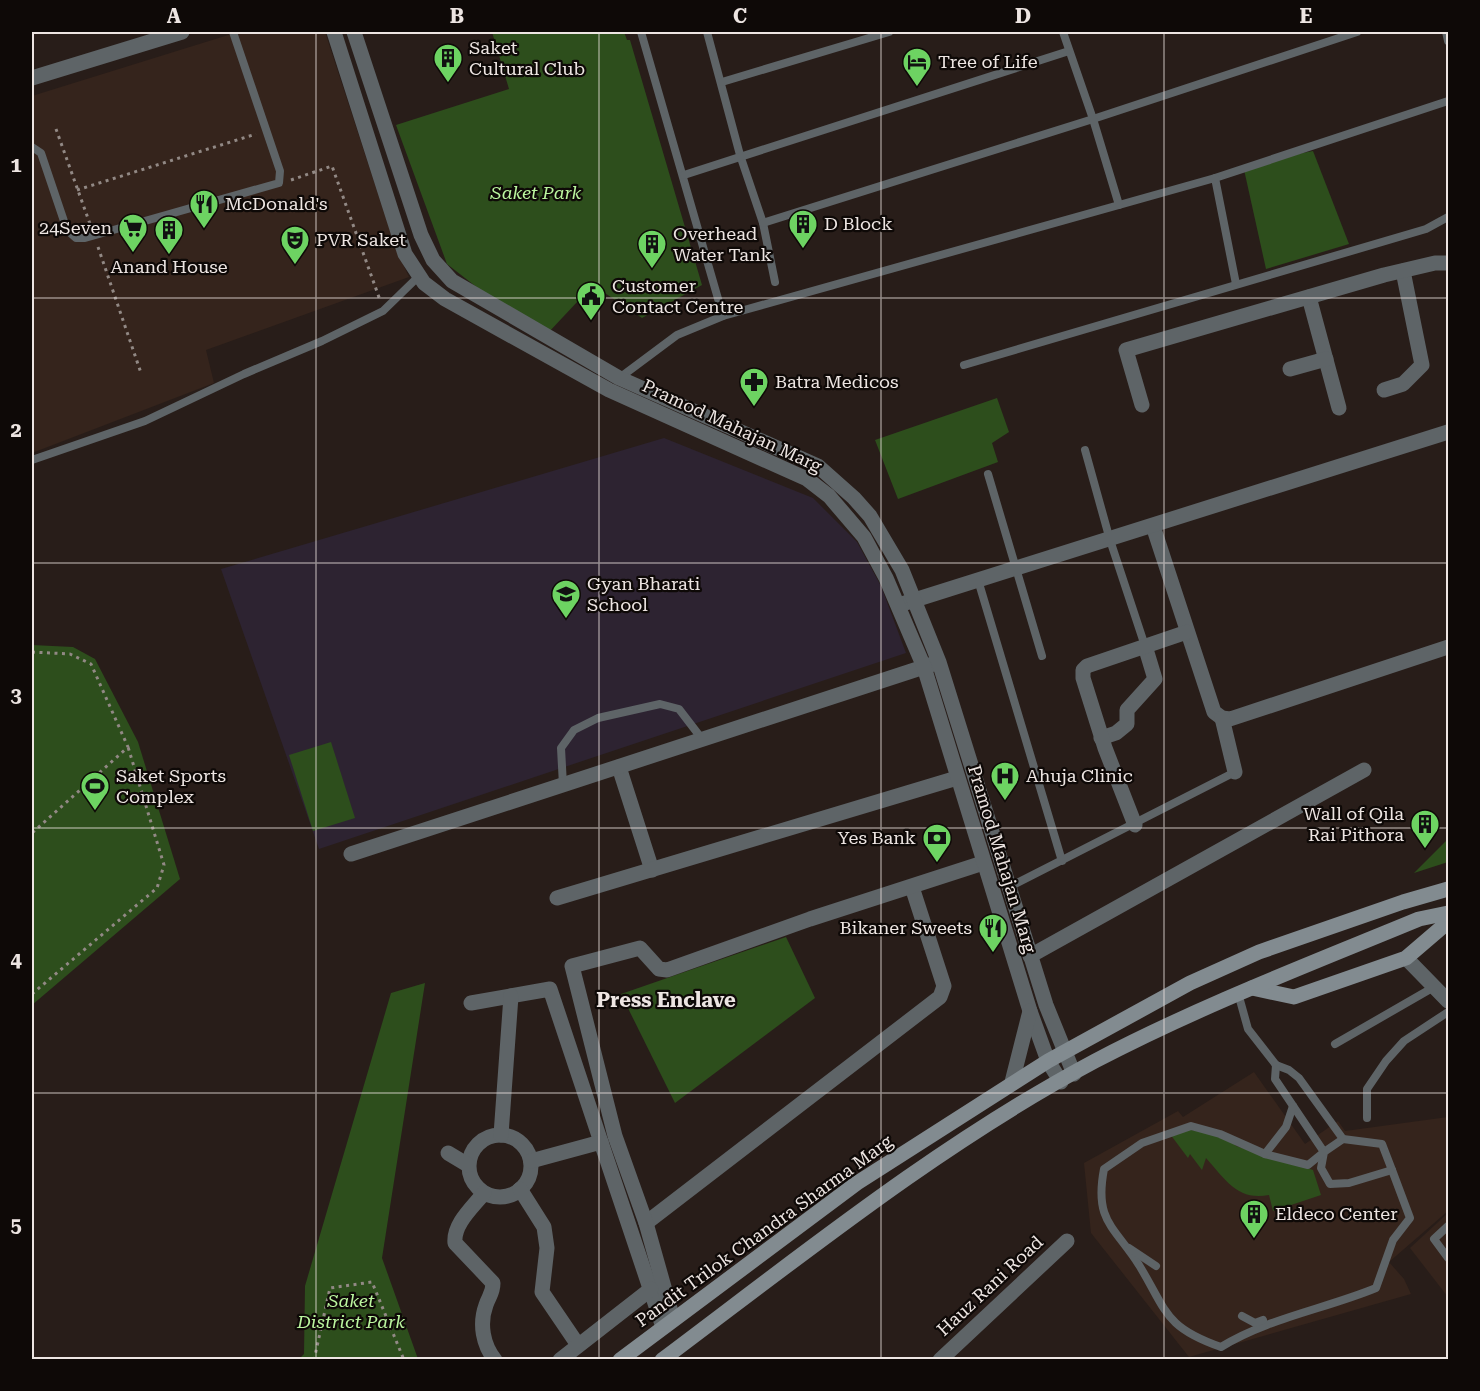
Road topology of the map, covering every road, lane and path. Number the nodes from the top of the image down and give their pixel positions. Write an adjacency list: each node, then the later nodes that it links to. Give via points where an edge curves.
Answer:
1 (182, 32): 13 (street)
2 (233, 32): 18 (lane)
3 (334, 32): 31 (street, Pramod Mahajan Marg, via 405,254)
4 (354, 32): 41 (street, Pramod Mahajan Marg, via 421,235 438,266 463,289)
5 (641, 32): 21 (lane)
6 (707, 32): 14 (lane)
7 (889, 32): 14 (lane)
8 (1063, 32): 12 (lane)
9 (1357, 32): 16 (lane)
10 (1446, 32): 11 (lane)
11 (1449, 41)
12 (1069, 51): 16 (lane); 20 (lane)
13 (32, 78)
14 (722, 82): 20 (lane)
15 (1449, 101): 22 (lane)
16 (1094, 119): 25 (lane); 27 (lane)
17 (56, 129): 24 (path)
18 (267, 131): 23 (lane, via 280,171); 24 (path)
19 (32, 147): 28 (lane, via 41,153 67,230 76,238)
20 (740, 155): 21 (lane); 27 (lane)
21 (684, 175): 36 (lane)
22 (1215, 178): 25 (lane); 33 (lane)
23 (279, 183): 28 (lane); 35 (path, via 332,166)
24 (78, 190): 28 (path)
25 (1119, 206): 36 (lane)
26 (1449, 217): 33 (lane, via 1426,229)
27 (763, 223): 32 (lane)
28 (94, 236): 40 (path)
29 (1449, 263): 30 (street)
30 (1403, 271): 34 (street); 42 (street, via 1422,365 1403,384)
31 (418, 277): 35 (lane); 41 (street, Pramod Mahajan Marg, via 445,299)
32 (775, 282)
33 (1236, 284): 38 (lane)
34 (1309, 297): 37 (street); 43 (street, via 1126,350)
35 (383, 310): 47 (lane, via 145,421)
36 (723, 316): 41 (lane, via 677,335)
37 (1326, 359): 39 (street); 44 (street)
38 (964, 365)
39 (1290, 369)
40 (141, 373)
41 (614, 384): 52 (street, Pramod Mahajan Marg, via 818,466 870,516); 53 (street, Pramod Mahajan Marg, via 807,479 864,537)
42 (1384, 390)
43 (1142, 405)
44 (1340, 408)
45 (1449, 432): 49 (street)
46 (1085, 450): 50 (lane)
47 (32, 460)
48 (988, 474): 51 (lane)
49 (1153, 526): 50 (street); 57 (street)
50 (1110, 540): 51 (street); 58 (lane)
51 (1016, 568): 54 (street); 61 (lane)
52 (902, 570): 53 (street); 55 (street, Pramod Mahajan Marg)
53 (886, 578): 56 (street, Pramod Mahajan Marg)
54 (978, 580): 55 (street); 76 (lane)
55 (914, 600): 56 (street); 62 (street, Pramod Mahajan Marg)
56 (897, 606): 63 (street, Pramod Mahajan Marg)
57 (1188, 632): 58 (street); 64 (street, via 1214,712)
58 (1145, 646): 65 (street, via 1155,679 1127,710 1127,724 1116,734); 65 (street, via 1083,670)
59 (1449, 648): 64 (street, via 1230,720)
60 (32, 652): 67 (path, via 70,654 91,664)
61 (1042, 656)
62 (939, 662): 63 (street); 80 (street, Pramod Mahajan Marg)
63 (924, 667): 66 (street); 71 (street, Pramod Mahajan Marg)
64 (1222, 718): 70 (street)
65 (1101, 738): 73 (street)
66 (702, 740): 68 (street); 72 (lane, via 680,709 660,704 598,718 574,730 561,748)
67 (128, 747): 74 (path); 89 (path, via 164,865 157,888)
68 (619, 766): 72 (street); 78 (street)
69 (1364, 770): 85 (street)
70 (1235, 772): 73 (lane)
71 (957, 778): 77 (street, Pramod Mahajan Marg); 78 (street)
72 (563, 785): 75 (street)
73 (1135, 825): 76 (lane)
74 (32, 833)
75 (351, 854)
76 (1062, 861): 80 (lane)
77 (983, 864): 79 (street); 93 (street, Pramod Mahajan Marg)
78 (652, 870): 82 (street)
79 (912, 887): 114 (street, via 944,986 940,997); 114 (street, via 667,970 659,969 640,948 572,966 615,1136)
80 (1009, 887): 85 (street, Pramod Mahajan Marg)
81 (1449, 889): 96 (main road, Pandit Trilok Chandra Sharma Marg, via 1259,952 1190,983)
82 (557, 898)
83 (1449, 913): 88 (main road, via 1419,920)
84 (1449, 922): 86 (main road)
85 (1030, 956): 96 (street, Pramod Mahajan Marg)
86 (1406, 958): 87 (street); 88 (main road, via 1294,997)
87 (1434, 987): 91 (street); 95 (lane)
88 (1245, 991): 98 (lane, via 1248,1029); 99 (main road, via 1184,1016)
89 (32, 994)
90 (511, 996): 92 (street); 103 (street); 105 (street, via 549,989)
91 (1449, 1001)
92 (471, 1003)
93 (1030, 1011): 97 (street, Pramod Mahajan Marg); 100 (street)
94 (1449, 1012): 102 (lane, via 1404,1041 1386,1061 1366,1089)
95 (1335, 1044)
96 (1065, 1054): 97 (main road, Pandit Trilok Chandra Sharma Marg); 99 (street, Pramod Mahajan Marg)
97 (1048, 1061): 99 (street, Pramod Mahajan Marg); 100 (main road, Pandit Trilok Chandra Sharma Marg)
98 (1276, 1065): 101 (lane, via 1275,1079); 104 (lane, via 1299,1078)
99 (1067, 1078): 130 (main road, via 936,1159)
100 (1012, 1082): 123 (main road, Pandit Trilok Chandra Sharma Marg, via 857,1183)
101 (1293, 1106): 106 (lane); 108 (lane, via 1286,1127)
102 (1367, 1118)
103 (501, 1135): 109 (street, via 522,1143); 110 (street, via 483,1139)
104 (1343, 1139): 106 (lane); 111 (lane, via 1382,1144)
105 (601, 1142): 109 (street); 120 (street)
106 (1324, 1152): 108 (lane, via 1308,1165); 111 (lane, via 1321,1168 1330,1184 1349,1184)
107 (448, 1153): 110 (street)
108 (1265, 1154): 117 (lane, via 1191,1126 1142,1143 1104,1169 1099,1195 1111,1229)
109 (531, 1161): 112 (street, via 527,1182)
110 (468, 1165): 113 (street, via 474,1185)
111 (1392, 1170): 121 (lane, via 1410,1218 1393,1240 1376,1287)
112 (520, 1190): 113 (street, via 501,1197); 124 (street, via 544,1227 547,1248 542,1292)
113 (484, 1192): 127 (street, via 454,1236 455,1243 493,1283 481,1322 489,1352)
114 (646, 1223): 123 (street)
115 (1449, 1226): 118 (lane, via 1434,1239)
116 (1067, 1241): 131 (street, Hauz Rani Road)
117 (1123, 1245): 119 (lane); 121 (lane, via 1138,1264 1161,1309 1191,1337 1221,1347 1247,1330)
118 (1449, 1258)
119 (1156, 1266)
120 (651, 1289): 123 (street); 124 (street)
121 (1305, 1313): 122 (lane, via 1255,1323)
122 (1242, 1317)
123 (668, 1323): 129 (main road, Pandit Trilok Chandra Sharma Marg)
124 (578, 1345): 128 (street)
125 (314, 1359): 126 (path, via 330,1288 372,1282)
126 (404, 1359)
127 (495, 1359)
128 (560, 1359)
129 (620, 1359)
130 (662, 1359)
131 (940, 1359)

